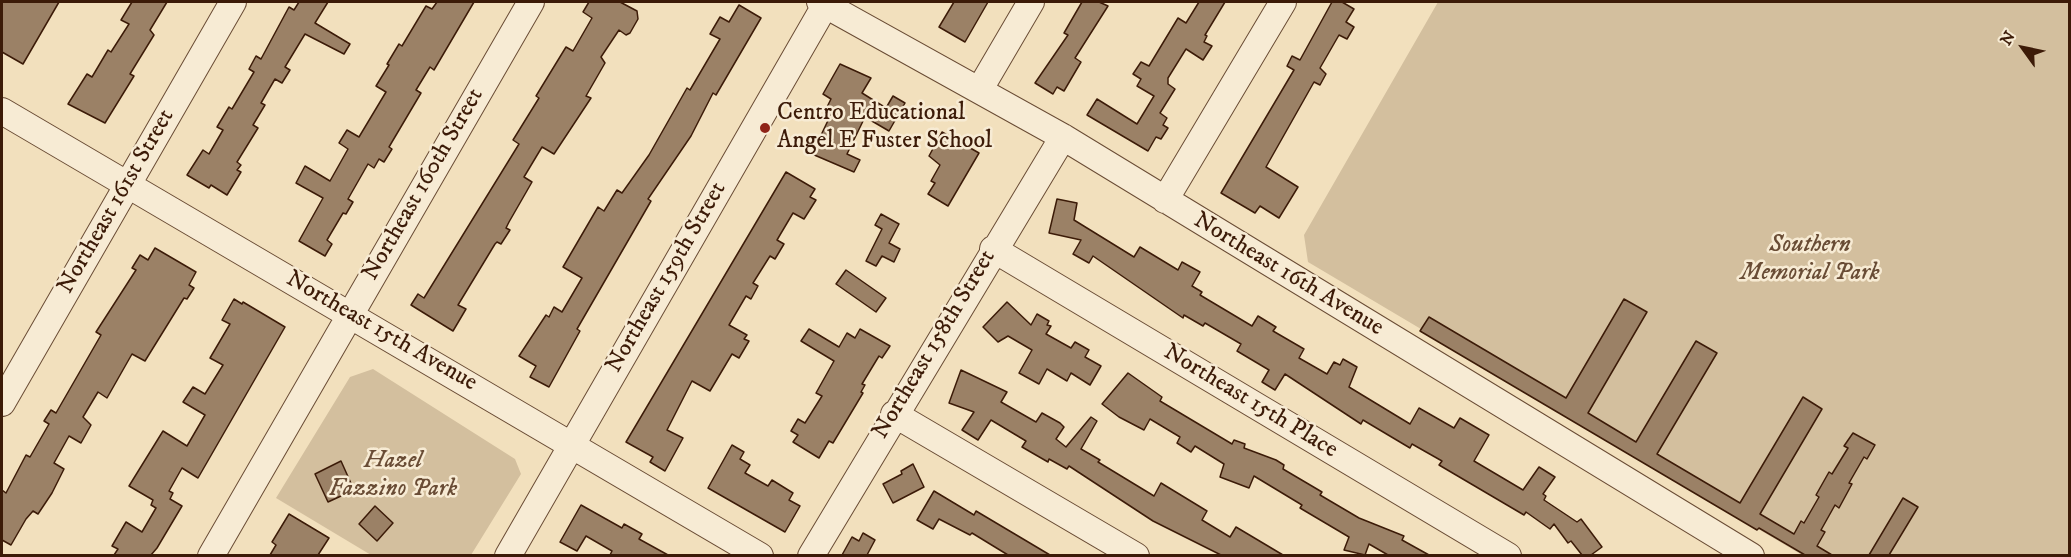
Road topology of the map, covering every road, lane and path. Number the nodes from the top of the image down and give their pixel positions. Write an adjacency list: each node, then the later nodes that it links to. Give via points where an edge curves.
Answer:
1 (233, 2): 9 (street, Northeast 161st Street)
2 (531, 2): 12 (street, Northeast 160th Street)
3 (824, 2): 6 (street, Northeast 16th Avenue); 15 (street, Northeast 159th Street)
4 (1031, 2): 6 (street)
5 (1283, 2): 10 (street)
6 (980, 89): 8 (street, Northeast 16th Avenue)
7 (2, 111): 9 (street, Northeast 15th Avenue)
8 (1062, 137): 10 (street, Northeast 16th Avenue); 11 (street, Northeast 158th Street)
9 (128, 184): 12 (street, Northeast 15th Avenue); 13 (street, Northeast 161st Street)
10 (1166, 200): 22 (street, Northeast 16th Avenue)
11 (993, 249): 14 (street, Northeast 158th Street); 21 (street, Northeast 15th Place)
12 (350, 313): 15 (street, Northeast 15th Avenue); 16 (street, Northeast 160th Street)
13 (2, 403)
14 (894, 414): 19 (street, Northeast 158th Street); 20 (street)
15 (571, 443): 17 (street, Northeast 159th Street); 18 (street, Northeast 15th Avenue)
16 (211, 555)
17 (508, 555)
18 (760, 555)
19 (811, 555)
20 (1136, 555)
21 (1508, 555)
22 (1751, 555)

